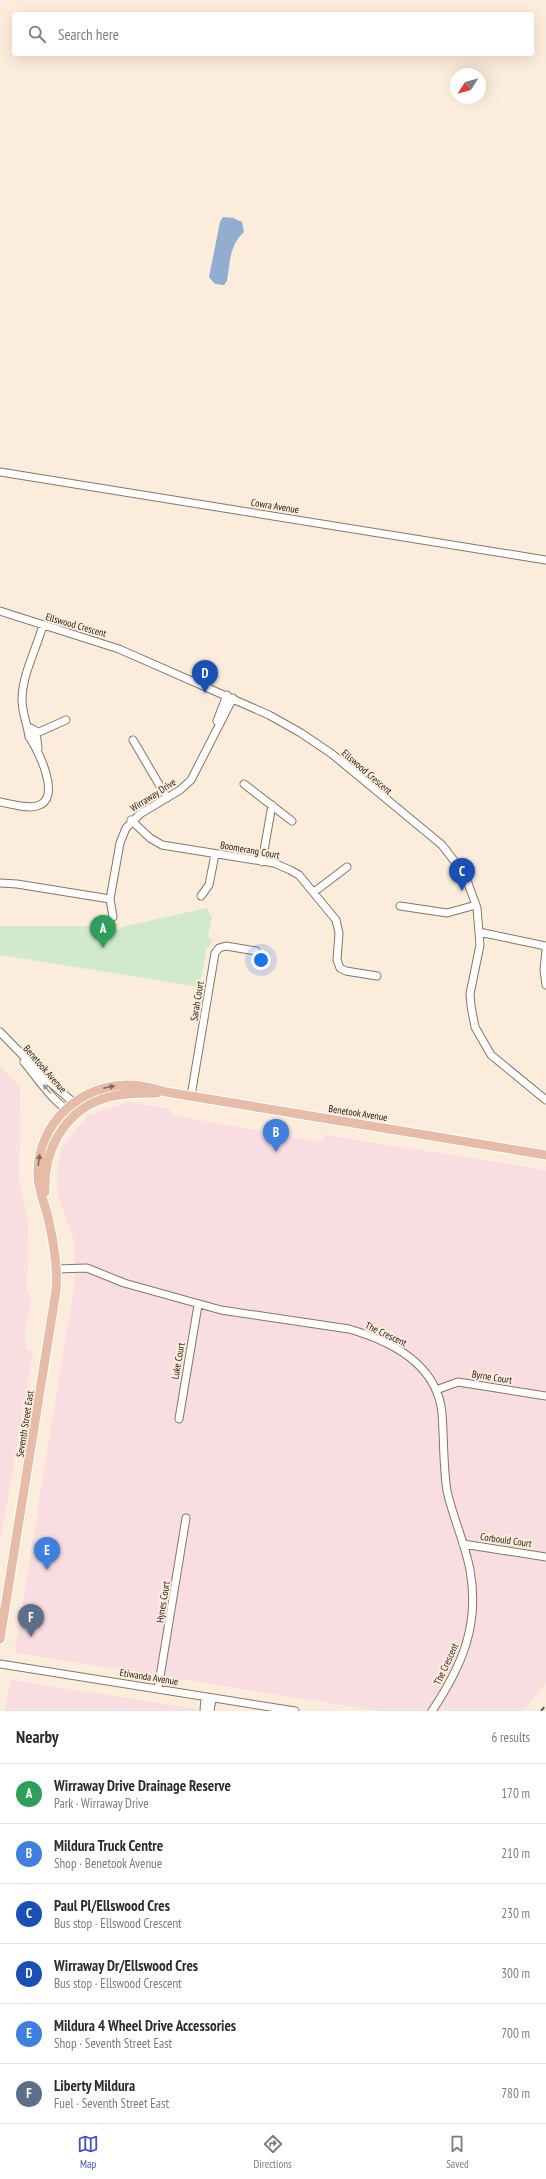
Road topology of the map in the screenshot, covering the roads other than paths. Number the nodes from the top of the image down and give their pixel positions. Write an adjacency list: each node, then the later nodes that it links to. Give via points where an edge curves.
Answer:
1 (0, 472): 2 (street, Cowra Avenue)
2 (546, 560)
3 (0, 611): 4 (street, Ellswood Crescent)
4 (40, 625): 5 (street, Ellswood Crescent, via 110,646); 7 (street, via 22,694 22,709)
5 (230, 697): 10 (street, Wirraway Drive, via 199,768 191,780); 23 (street, Ellswood Crescent, via 269,715 316,743 442,846 465,875)
6 (66, 720): 7 (street)
7 (33, 733): 11 (street, via 48,779 47,796 38,806)
8 (133, 740): 10 (street)
9 (244, 784): 12 (street)
10 (167, 798): 13 (street, Wirraway Drive)
11 (0, 802)
12 (272, 805): 14 (street); 16 (street)
13 (131, 820): 15 (street, Boomerang Court, via 150,838 162,845); 21 (street, Wirraway Drive, via 120,843)
14 (292, 821)
15 (215, 854): 16 (street, Boomerang Court); 20 (street, via 209,885)
16 (262, 862): 19 (street, Boomerang Court, via 290,870 305,881)
17 (347, 867): 19 (street)
18 (0, 883): 21 (street)
19 (314, 892): 29 (street, Boomerang Court, via 338,925 340,940 337,960 340,968)
20 (201, 896)
21 (110, 899): 24 (street, Wirraway Drive)
22 (400, 906): 23 (street, via 447,913)
23 (476, 906): 25 (street, Ellswood Crescent)
24 (112, 917)
25 (479, 936): 26 (street); 34 (street, Ellswood Crescent, via 479,953 470,994 475,1027 492,1055)
26 (546, 946)
27 (546, 950): 30 (street)
28 (256, 952): 33 (street, Sarah Court, via 226,946 219,948 215,953)
29 (377, 976)
30 (546, 985)
31 (0, 1032): 35 (street, Benetook Avenue); 36 (street, Benetook Avenue, one-way to 31)
32 (166, 1092): 33 (main road, Benetook Avenue); 35 (main road, Benetook Avenue, one-way to 32, via 96,1090 120,1085 144,1086); 37 (main road, Benetook Avenue, via 116,1096 91,1104)
33 (192, 1096): 38 (main road, Benetook Avenue)
34 (546, 1100)
35 (73, 1102): 36 (main road, Seventh Street East); 37 (street, Benetook Avenue)
36 (66, 1109): 37 (street, Benetook Avenue); 39 (main road, Seventh Street East, one-way to 36, via 39,1182 40,1157 48,1132)
37 (76, 1114): 39 (main road, Seventh Street East, via 60,1133 48,1157 45,1184)
38 (546, 1155)
39 (46, 1212): 40 (main road, Seventh Street East)
40 (57, 1269): 41 (street, The Crescent, via 87,1268 124,1283); 48 (main road, Seventh Street East, via 55,1306)
41 (198, 1305): 42 (street, The Crescent, via 368,1334 408,1355 423,1370); 44 (street, Luke Court)
42 (436, 1390): 43 (street, Byrne Court, via 458,1382); 46 (street, The Crescent, via 442,1411 446,1482)
43 (546, 1396)
44 (179, 1419)
45 (186, 1518): 50 (street, Hynes Court)
46 (462, 1544): 47 (street, Corbould Court); 55 (street, The Crescent, via 470,1569 472,1622 462,1659)
47 (546, 1557)
48 (0, 1639)
49 (0, 1664): 50 (street, Etiwanda Avenue)
50 (158, 1689): 51 (street, Etiwanda Avenue)
51 (209, 1697): 52 (street); 53 (street); 54 (street, Etiwanda Avenue)
52 (204, 1711)
53 (210, 1711)
54 (294, 1711)
55 (432, 1711)

